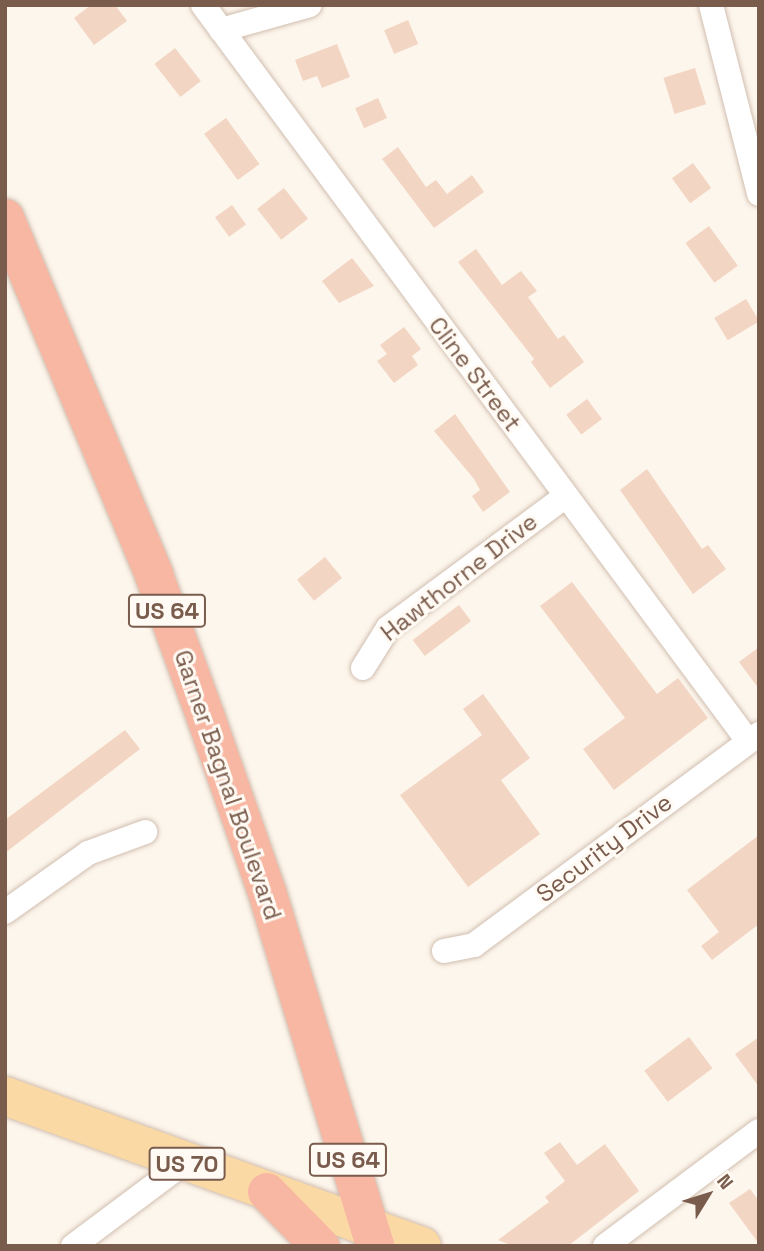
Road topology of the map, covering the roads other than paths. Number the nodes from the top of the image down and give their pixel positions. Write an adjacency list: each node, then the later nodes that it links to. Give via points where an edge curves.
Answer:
1 (203, 5): 4 (street, Cline Street)
2 (310, 5): 4 (street)
3 (711, 5): 5 (street)
4 (221, 30): 7 (street, Cline Street)
5 (759, 194)
6 (5, 218): 17 (highway, Garner Bagnal Boulevard / US 64, via 187,666 267,892)
7 (566, 496): 8 (street, Hawthorne Drive, via 388,628); 9 (street, Cline Street)
8 (363, 667)
9 (754, 738): 12 (street, Security Drive, via 474,945)
10 (145, 832): 11 (street, via 88,853)
11 (5, 912)
12 (444, 951)
13 (5, 1096): 15 (main road, US 70)
14 (759, 1131): 21 (street)
15 (184, 1163): 16 (main road, US 70); 18 (street)
16 (267, 1192): 17 (main road, US 70); 19 (highway)
17 (373, 1237): 20 (main road)
18 (73, 1246)
19 (320, 1246)
20 (422, 1246)
21 (605, 1246)

